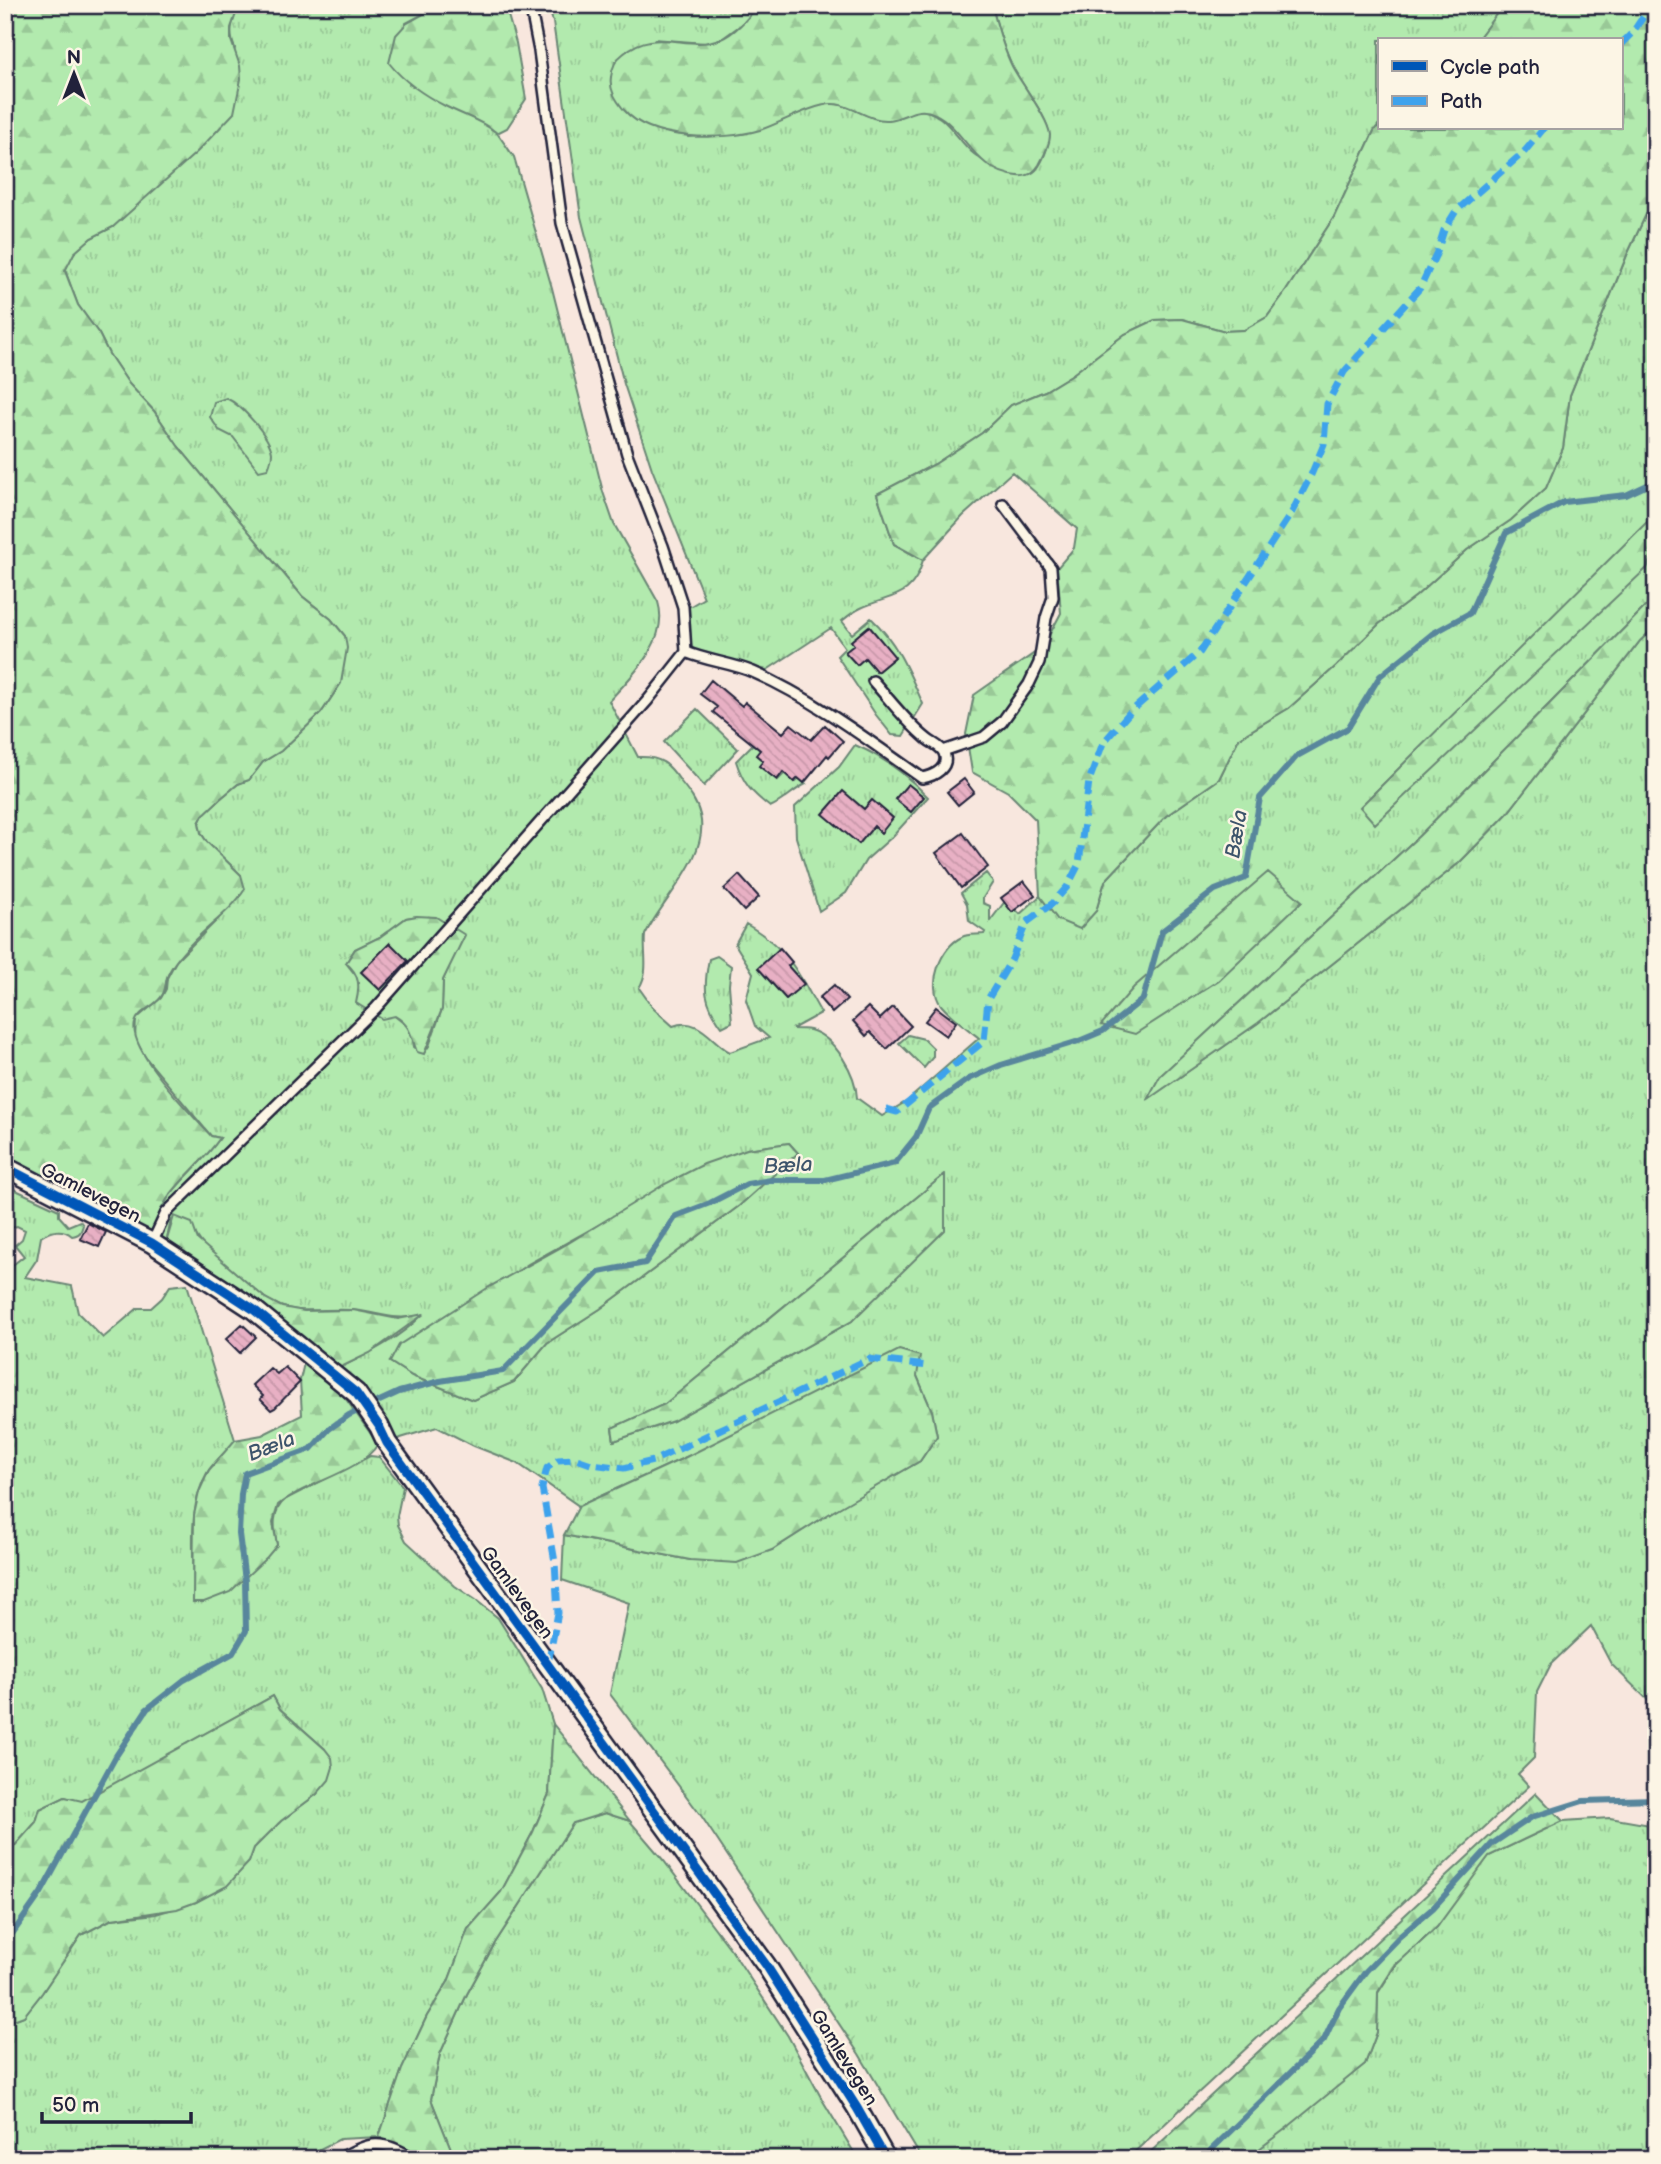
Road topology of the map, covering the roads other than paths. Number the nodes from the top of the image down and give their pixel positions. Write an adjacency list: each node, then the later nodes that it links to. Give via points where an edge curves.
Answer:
1 (530, 5): 3 (lane, via 562,223 627,454 683,607)
2 (1003, 505): 5 (lane, via 1051,568 1054,597 1039,663 1002,722 984,737)
3 (686, 652): 5 (lane, via 750,671 785,688 922,778 943,768); 7 (lane, via 376,1008 166,1213)
4 (873, 681): 5 (lane, via 918,732)
5 (943, 751)
6 (5, 1167): 7 (street, Gamlevegen)
7 (152, 1243): 10 (street, Gamlevegen, via 253,1309 355,1393 766,1965)
8 (339, 2159): 9 (lane, via 377,2144)
9 (414, 2159)
10 (886, 2159)

